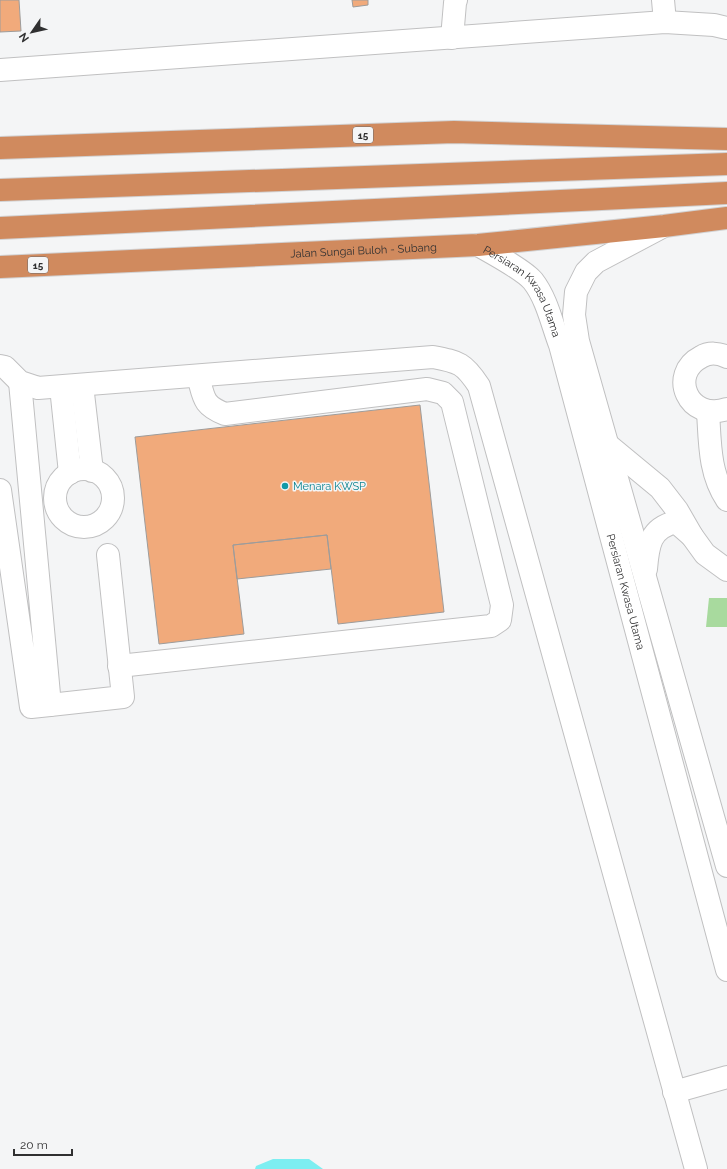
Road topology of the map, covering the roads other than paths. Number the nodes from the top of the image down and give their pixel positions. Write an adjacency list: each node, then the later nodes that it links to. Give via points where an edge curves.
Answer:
1 (456, 0): 5 (street)
2 (663, 0): 3 (street)
3 (665, 22): 4 (street); 5 (street)
4 (727, 28)
5 (452, 38): 6 (street)
6 (0, 70)
7 (727, 139): 8 (highway, 15, via 454,132)
8 (0, 148)
9 (727, 164): 10 (highway)
10 (0, 190)
11 (727, 193): 14 (highway)
12 (727, 218): 13 (highway, Jalan Sungai Buloh - Subang / 15)
13 (664, 226): 15 (highway, Jalan Sungai Buloh - Subang / 15); 25 (street, Persiaran Kwasa Utama, via 596,262 586,272 576,292 574,315 578,341)
14 (0, 228)
15 (478, 245): 16 (highway, Jalan Sungai Buloh - Subang / 15); 37 (street, Persiaran Kwasa Utama, via 533,280 545,302 562,352)
16 (0, 267)
17 (726, 355): 24 (street, via 704,355 689,366 685,375 686,394 691,402 699,408)
18 (421, 358): 20 (street); 23 (street); 39 (street, via 433,357 456,362 470,371 479,386)
19 (0, 366): 21 (street)
20 (198, 376): 22 (street); 23 (street, via 205,402 225,414)
21 (20, 382): 22 (street, via 38,388); 35 (street)
22 (72, 386): 26 (street); 27 (street)
23 (427, 389): 34 (street, via 442,393 452,402 502,605 500,620 491,626)
24 (717, 410): 29 (street, via 712,467)
25 (608, 445): 30 (street, via 660,488); 33 (street, Persiaran Kwasa Utama)
26 (92, 471): 27 (street, via 77,470); 27 (street, via 108,482 113,501 111,510 105,518 88,527 78,527 69,523 57,507 58,488)
27 (70, 473)
28 (0, 490): 35 (street, via 31,707)
29 (727, 500)
30 (692, 536): 32 (street, via 705,554); 33 (street, via 676,522 666,524 653,535 648,548)
31 (108, 554): 34 (street)
32 (727, 570)
33 (645, 578): 36 (street, Persiaran Kwasa Utama)
34 (120, 666): 35 (street, via 123,697)
35 (50, 704)
36 (727, 866)
37 (727, 970)
38 (727, 1077): 39 (street)
39 (674, 1092): 40 (street)
40 (696, 1169)

